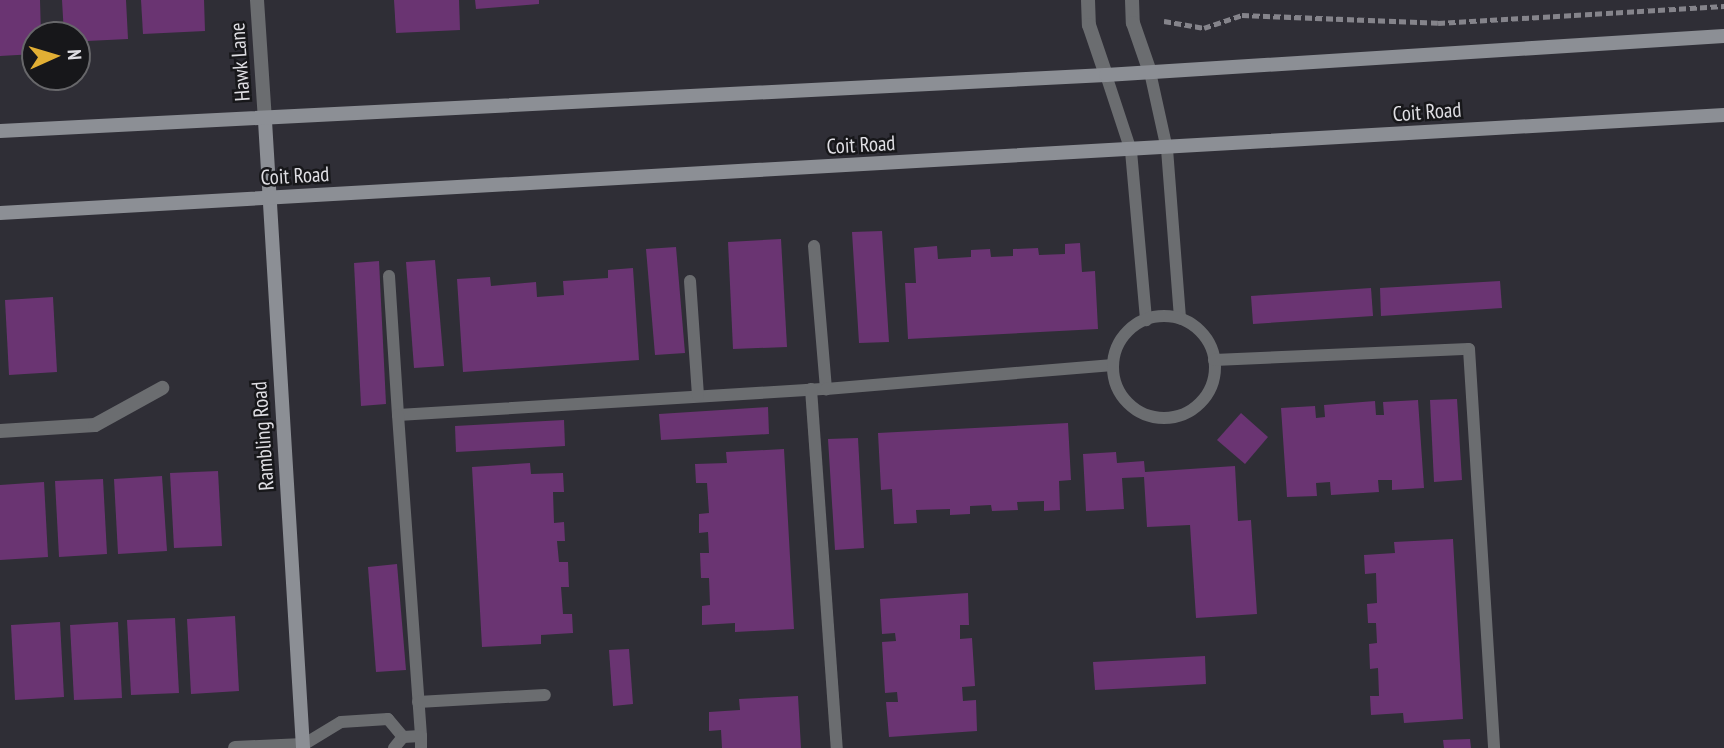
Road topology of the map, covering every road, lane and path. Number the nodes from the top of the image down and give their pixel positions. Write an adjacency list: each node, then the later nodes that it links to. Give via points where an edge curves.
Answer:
1 (257, 0): 10 (street, Hawk Lane)
2 (1088, 0): 8 (street, via 1089,25)
3 (1132, 0): 7 (street, via 1133,23)
4 (1724, 6): 5 (path, via 1438,23 1242,15 1204,28)
5 (1164, 21)
6 (1724, 36): 7 (main road)
7 (1150, 72): 8 (main road); 12 (lane)
8 (1106, 75): 10 (main road); 13 (lane)
9 (1724, 115): 12 (main road, Coit Road)
10 (265, 121): 11 (main road); 14 (main road, Rambling Road)
11 (0, 131)
12 (1167, 149): 13 (main road, Coit Road); 19 (lane)
13 (1131, 151): 14 (main road, Coit Road); 20 (lane)
14 (271, 198): 15 (main road, Coit Road); 33 (main road, Rambling Road)
15 (0, 213)
16 (814, 246): 25 (lane)
17 (389, 276): 27 (lane)
18 (690, 281): 26 (lane)
19 (1180, 319): 20 (lane); 21 (lane, via 1205,337)
20 (1146, 320): 22 (lane, via 1123,337)
21 (1214, 360): 22 (lane, via 1210,390 1195,407 1174,418 1159,418 1131,406 1115,380); 37 (lane, via 1469,349)
22 (1113, 365): 25 (lane)
23 (162, 388): 28 (street, via 95,425)
24 (811, 389): 25 (lane); 26 (lane); 36 (lane)
25 (826, 389)
26 (698, 396): 27 (lane)
27 (398, 415): 30 (lane)
28 (0, 431)
29 (545, 695): 30 (lane)
30 (418, 702): 32 (lane)
31 (403, 737): 32 (lane); 33 (lane, via 388,719 341,722); 35 (lane)
32 (421, 742)
33 (306, 747): 34 (street)
34 (235, 748)
35 (394, 748)
36 (837, 748)
37 (1494, 748)

